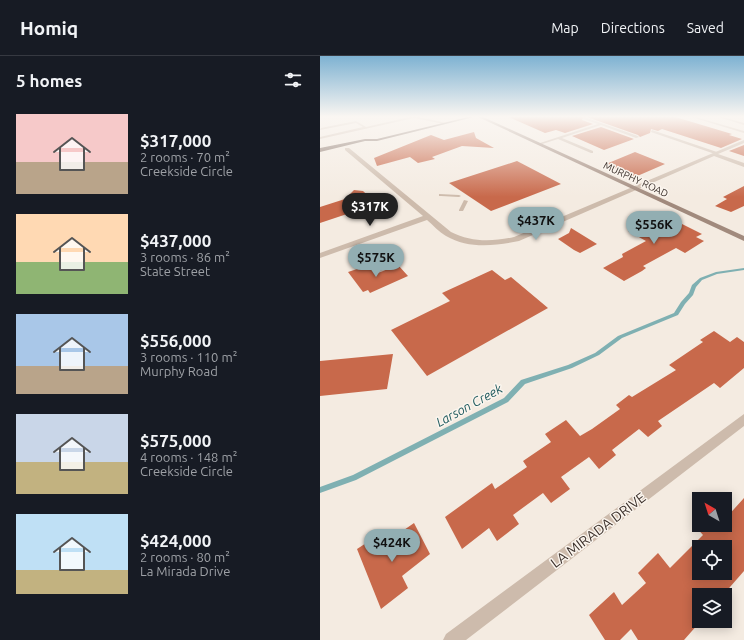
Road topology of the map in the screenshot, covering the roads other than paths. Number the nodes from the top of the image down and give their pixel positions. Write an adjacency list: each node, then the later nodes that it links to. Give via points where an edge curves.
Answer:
1 (350, 143): 8 (main road)
2 (371, 143): 7 (main road)
3 (571, 143): 9 (lane)
4 (685, 143): 10 (lane)
5 (739, 143): 10 (street)
6 (538, 144): 13 (street, MURPHY ROAD)
7 (347, 149): 11 (main road); 18 (street)
8 (320, 150)
9 (592, 152)
10 (714, 154): 12 (street); 13 (street)
11 (320, 156)
12 (744, 165)
13 (634, 188): 18 (street, via 516,240 500,243 472,243 458,239); 19 (street, MURPHY ROAD)
14 (441, 195): 15 (lane)
15 (459, 196)
16 (466, 201): 17 (lane)
17 (461, 210)
18 (428, 217): 20 (street)
19 (744, 239)
20 (320, 256)
21 (744, 419): 22 (street, LA MIRADA DRIVE)
22 (452, 640)

